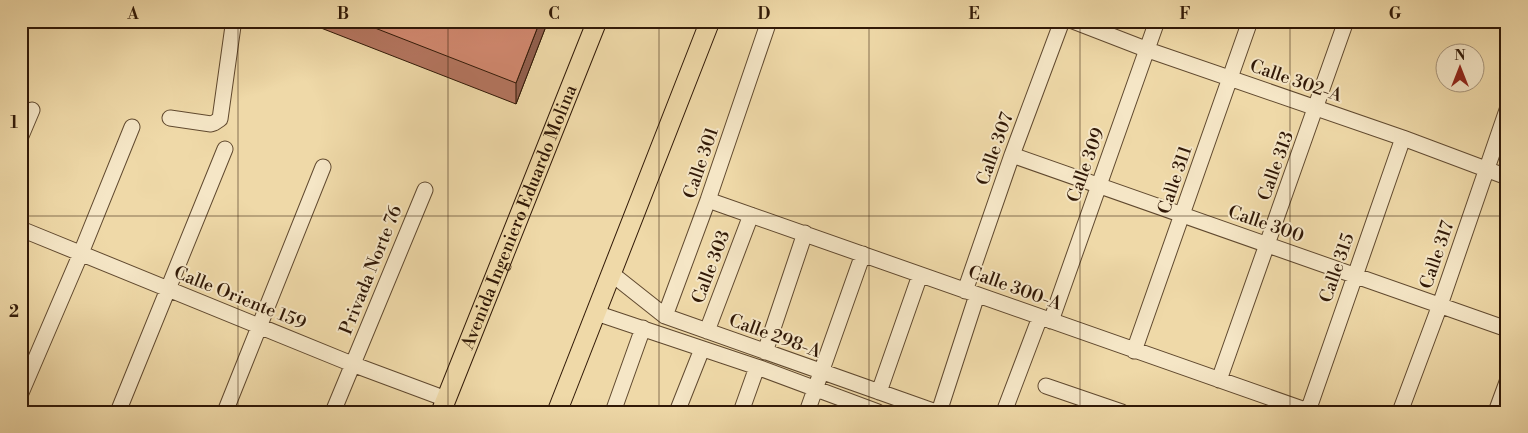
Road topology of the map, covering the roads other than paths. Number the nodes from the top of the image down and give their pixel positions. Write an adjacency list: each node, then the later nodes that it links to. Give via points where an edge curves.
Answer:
1 (232, 21): 15 (street, via 220,119 211,124)
2 (710, 21): 34 (main road)
3 (768, 21): 26 (street, Calle 301)
4 (1062, 21): 20 (street, Calle 307)
5 (1072, 21): 10 (street, Calle 302-A)
6 (1157, 21): 10 (street, Calle 309)
7 (1250, 21): 11 (street, Calle 311)
8 (1346, 21): 12 (street, Calle 313)
9 (595, 22): 59 (main road, Avenida Ingeniero Eduardo Molina)
10 (1148, 50): 11 (street, Calle 302-A); 24 (street, Calle 309)
11 (1230, 79): 12 (street, Calle 302-A); 28 (street, Calle 311)
12 (1317, 108): 18 (street, Calle 302-A); 31 (street, Calle 313)
13 (32, 110): 17 (street)
14 (1507, 110): 22 (street, Calle 317)
15 (170, 118)
16 (132, 127): 32 (street)
17 (21, 136)
18 (1403, 138): 22 (street, Calle 302-A); 36 (street, Calle 315)
19 (225, 149): 37 (street)
20 (1012, 155): 24 (street, Calle 300); 38 (street, Calle 307)
21 (323, 167): 43 (street)
22 (1486, 170): 23 (street, Calle 302-A); 39 (street, Calle 317)
23 (1507, 178)
24 (1098, 186): 28 (street, Calle 300); 42 (street, Calle 309)
25 (424, 190): 50 (street, Privada Norte 76)
26 (708, 200): 27 (street, Calle 300-A); 41 (street, Calle 301)
27 (751, 215): 30 (street, Calle 300-A); 46 (street, Calle 303)
28 (1183, 215): 31 (street, Calle 300); 48 (street, Calle 311)
29 (21, 229): 32 (street, Calle Oriente 159)
30 (806, 233): 33 (street, Calle 300-A); 49 (street)
31 (1268, 245): 36 (street, Calle 300); 53 (street, Calle 313)
32 (81, 253): 37 (street, Calle Oriente 159); 58 (street)
33 (863, 254): 35 (street, Calle 300-A); 52 (street)
34 (612, 274): 40 (main road); 41 (street, Calle 298-A)
35 (920, 274): 38 (street, Calle 300-A); 57 (street)
36 (1355, 275): 39 (street, Calle 300); 61 (street, Calle 315)
37 (168, 289): 43 (street, Calle Oriente 159); 62 (street)
38 (972, 293): 42 (street, Calle 300-A); 70 (street, Calle 307)
39 (1440, 305): 45 (street, Calle 300); 73 (street, Calle 317)
40 (596, 313): 44 (street, Calle 298-A); 65 (main road)
41 (665, 316): 46 (street, Calle 298-A)
42 (1045, 319): 48 (street, Calle 300-A); 71 (street, Calle 309)
43 (260, 327): 50 (street, Calle Oriente 159); 63 (street)
44 (643, 328): 47 (street, Calle 298-A); 66 (street)
45 (1507, 329)
46 (707, 332): 49 (street, Calle 298-A)
47 (702, 349): 51 (street, Calle 298-A); 67 (street)
48 (1134, 351): 53 (street, Calle 300-A)
49 (765, 352): 52 (street, Calle 298-A)
50 (352, 364): 59 (street, Calle Oriente 159); 64 (street, Privada Norte 76)
51 (757, 367): 56 (street, Calle 298-A); 68 (street)
52 (821, 372): 56 (street); 57 (street, Calle 298-A)
53 (1220, 380): 61 (street, Calle 300-A)
54 (1507, 382): 74 (street)
55 (1046, 386): 72 (street)
56 (815, 389): 60 (street, Calle 298-A); 69 (street)
57 (879, 392): 70 (street, Calle 298-A)
58 (21, 393)
59 (444, 405)
60 (875, 411)
61 (1309, 411)
62 (118, 412)
63 (225, 412)
64 (333, 412)
65 (557, 412)
66 (613, 412)
67 (677, 412)
68 (741, 412)
69 (807, 412)
70 (938, 412)
71 (1004, 412)
72 (1122, 412)
73 (1400, 412)
74 (1496, 412)

